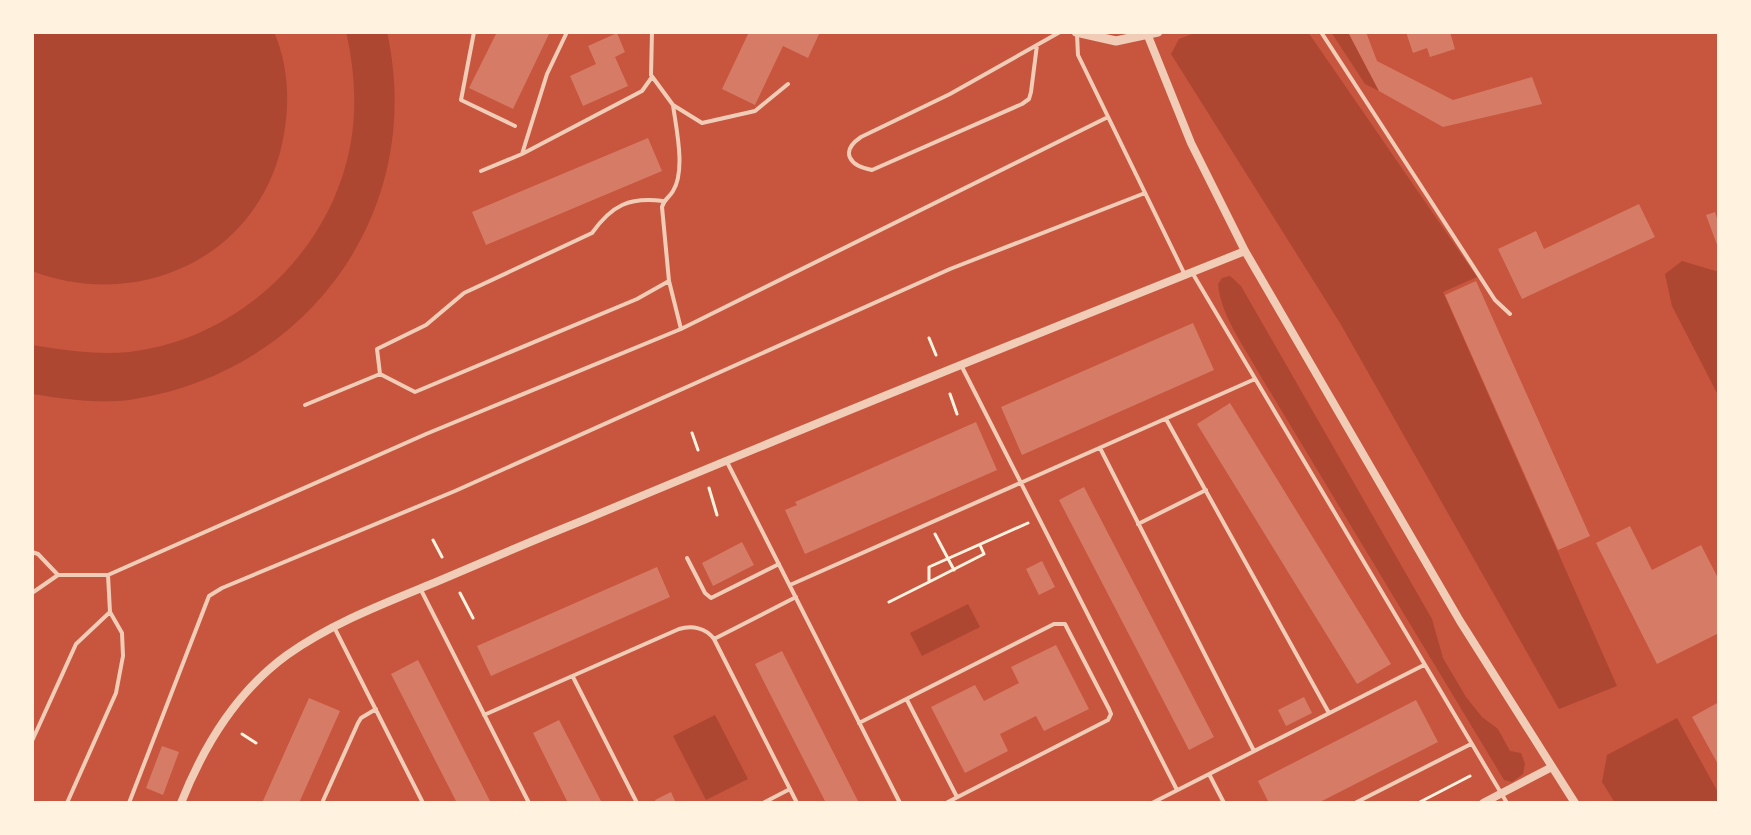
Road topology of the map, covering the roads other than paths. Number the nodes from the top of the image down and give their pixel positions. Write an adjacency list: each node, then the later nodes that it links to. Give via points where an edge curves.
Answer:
1 (474, 32): 13 (lane, via 461,100)
2 (567, 32): 14 (lane, via 547,74)
3 (652, 32): 9 (lane)
4 (1060, 32): 8 (lane)
5 (1076, 32): 7 (street, via 1116,41); 12 (lane, via 1078,55)
6 (1321, 32): 21 (lane, via 1495,300)
7 (1153, 34): 18 (street, via 1191,143)
8 (1037, 45): 8 (lane, via 851,144 852,162 872,170 1022,104 1031,92)
9 (652, 76): 11 (lane); 14 (lane, via 642,91)
10 (788, 84): 11 (lane, via 755,111 702,123)
11 (673, 105): 17 (lane, via 680,158 674,190)
12 (1108, 117): 16 (lane); 22 (lane)
13 (515, 126)
14 (522, 154): 15 (lane)
15 (481, 171)
16 (1145, 193): 19 (lane); 63 (lane, via 950,269 455,491 222,588 209,596)
17 (663, 201): 20 (lane); 24 (lane, via 639,198 605,214 592,233 464,293 426,325 377,349)
18 (1245, 251): 19 (street); 55 (street, via 1460,621)
19 (1188, 274): 23 (street); 25 (lane)
20 (669, 281): 22 (lane); 24 (lane, via 415,392)
21 (1510, 314)
22 (681, 329): 37 (lane, via 426,434)
23 (961, 365): 29 (street); 30 (lane)
24 (380, 374): 26 (lane)
25 (1255, 379): 27 (lane); 45 (lane)
26 (305, 405)
27 (1166, 419): 28 (lane); 31 (lane)
28 (1100, 448): 30 (lane); 32 (lane)
29 (726, 460): 35 (lane); 39 (street)
30 (1021, 483): 38 (lane); 58 (lane)
31 (1206, 490): 32 (lane); 49 (lane)
32 (1138, 524): 54 (lane)
33 (32, 552): 36 (lane)
34 (687, 558): 35 (lane, via 711,598)
35 (779, 564): 38 (lane)
36 (58, 575): 37 (lane); 40 (lane)
37 (108, 575): 42 (lane)
38 (790, 585): 41 (lane)
39 (420, 588): 43 (street); 50 (lane)
40 (32, 593)
41 (796, 597): 44 (lane); 51 (lane)
42 (110, 612): 52 (lane, via 76,644); 62 (lane, via 122,633 116,693)
43 (334, 627): 48 (lane); 64 (street, via 286,656 232,707 211,738)
44 (714, 639): 46 (lane, via 687,626); 57 (lane)
45 (1425, 665): 49 (lane); 53 (lane)
46 (573, 676): 50 (lane); 68 (lane)
47 (907, 699): 51 (lane); 60 (lane); 60 (lane, via 1060,622 1109,709 1104,723)
48 (376, 709): 65 (lane, via 358,723); 66 (lane)
49 (1329, 713): 54 (lane)
50 (484, 715): 67 (lane)
51 (859, 723): 71 (lane)
52 (32, 741)
53 (1471, 744): 59 (lane); 75 (lane)
54 (1254, 751): 56 (lane)
55 (1552, 767): 59 (street); 78 (street)
56 (1209, 774): 58 (lane); 74 (lane)
57 (790, 789): 69 (lane); 70 (lane)
58 (1177, 790): 61 (lane)
59 (1501, 794): 76 (street); 77 (lane)
60 (957, 797): 72 (lane)
61 (1161, 801): 73 (lane)
62 (67, 803)
63 (129, 803)
64 (181, 803)
65 (322, 803)
66 (423, 803)
67 (529, 803)
68 (637, 803)
69 (763, 803)
70 (797, 803)
71 (900, 803)
72 (946, 803)
73 (1152, 803)
74 (1224, 803)
75 (1355, 803)
76 (1483, 803)
77 (1507, 803)
78 (1575, 803)

